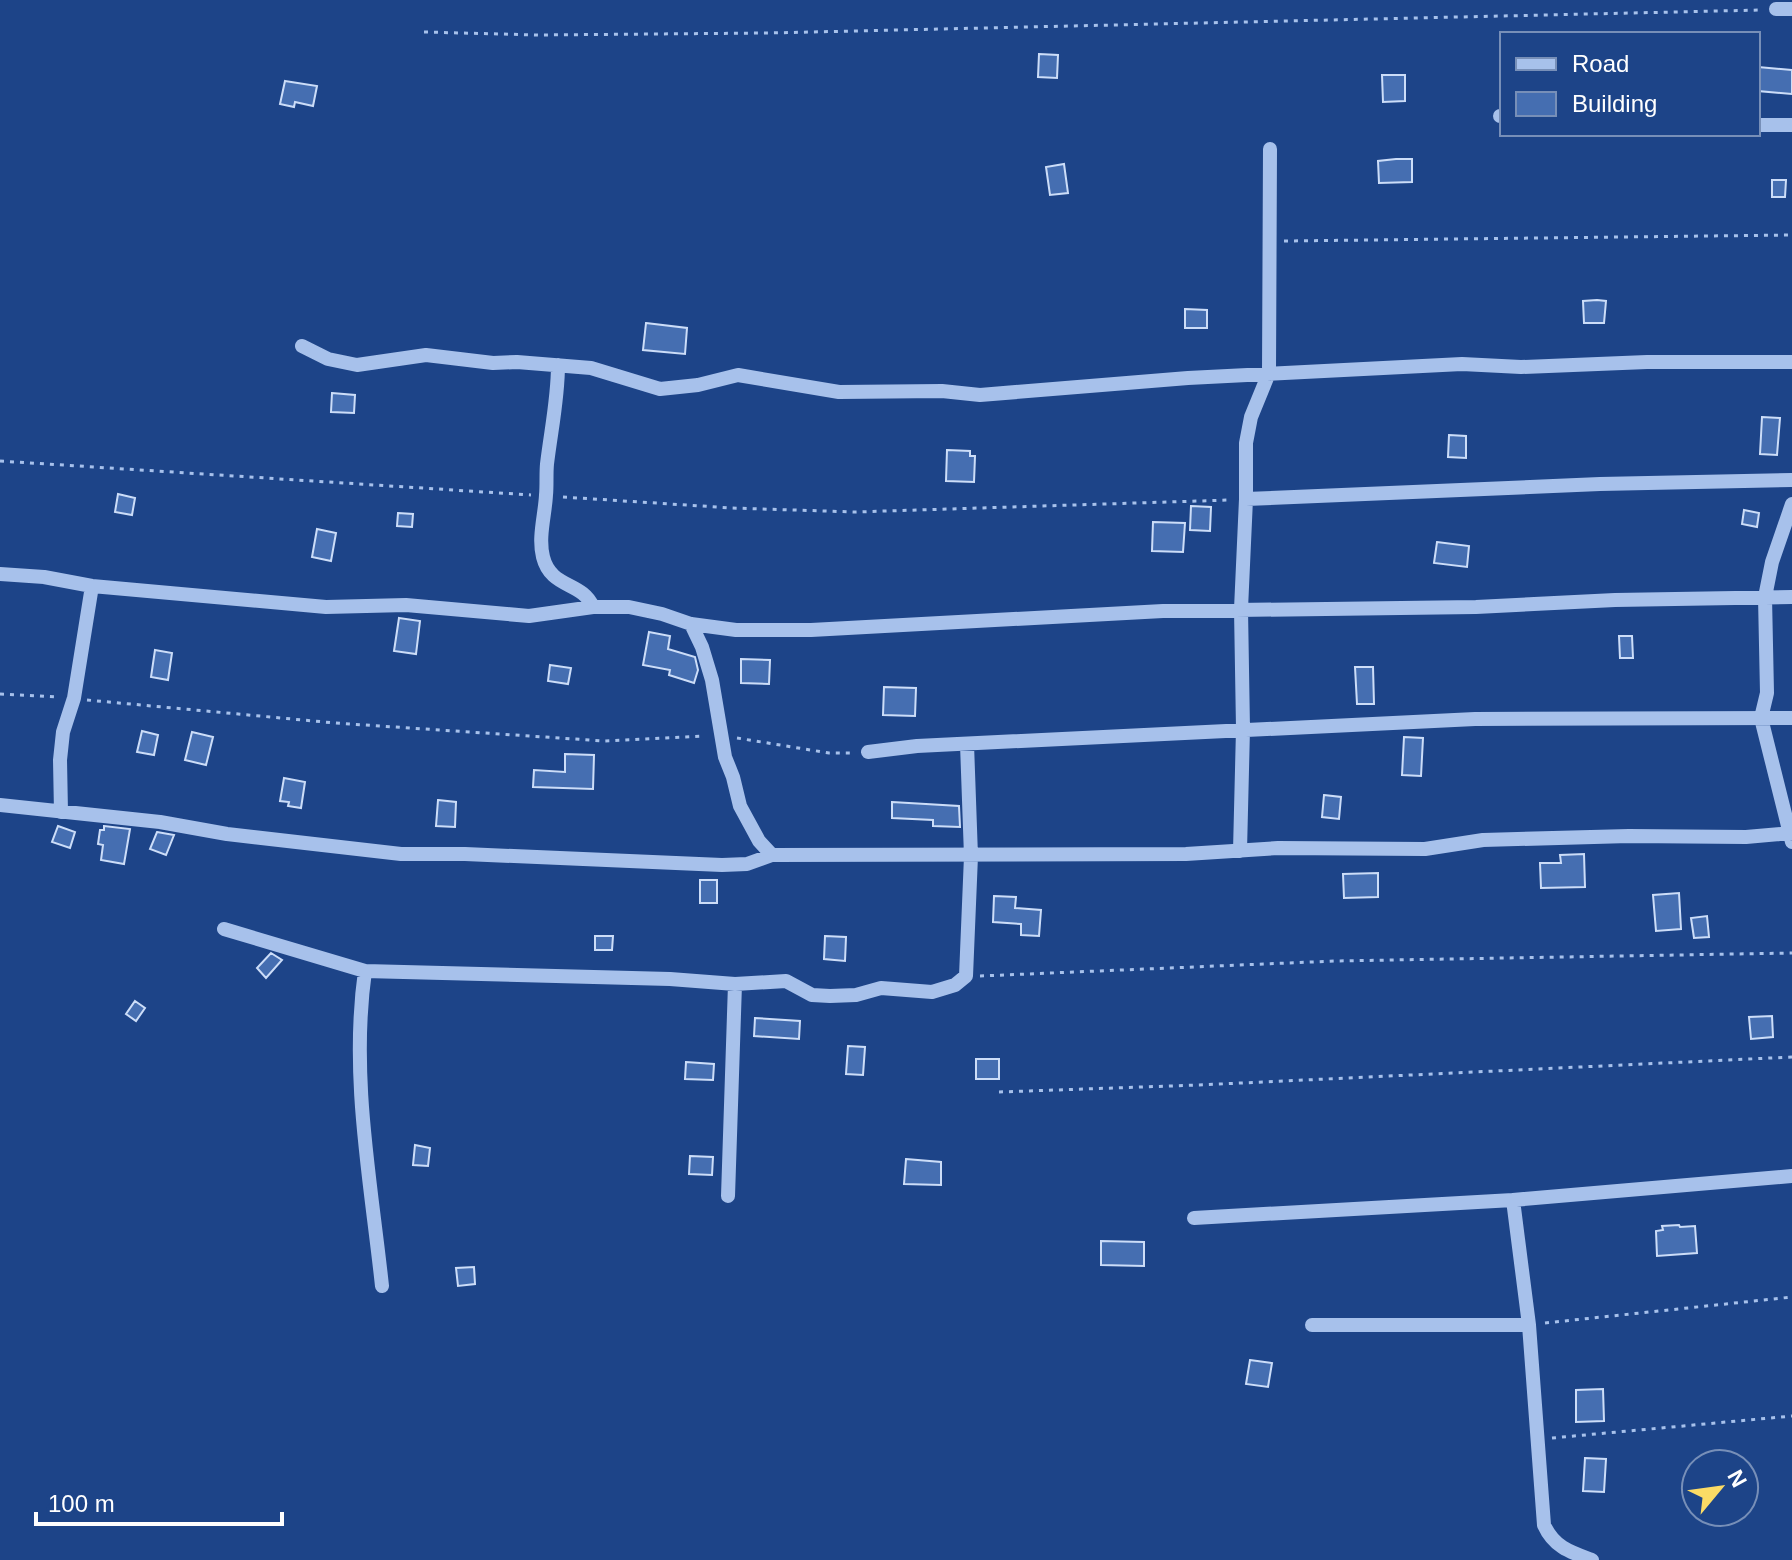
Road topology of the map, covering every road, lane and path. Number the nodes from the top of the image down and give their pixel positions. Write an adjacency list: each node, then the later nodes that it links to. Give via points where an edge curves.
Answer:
1 (1776, 9): 2 (street); 3 (path, via 783,33)
2 (1792, 9)
3 (424, 32)
4 (1760, 125): 5 (street)
5 (1792, 125)
6 (1270, 149): 8 (street)
7 (1792, 235): 8 (path)
8 (1269, 241): 12 (street)
9 (302, 346): 11 (street, via 357,365 426,355)
10 (1792, 362): 12 (street, via 1462,364)
11 (558, 365): 12 (street, via 621,375 660,389 738,375 839,392 980,395); 15 (street)
12 (1269, 373): 16 (street, via 1246,443)
13 (0, 461): 15 (path)
14 (1792, 480): 16 (street)
15 (546, 496): 16 (path, via 855,512); 22 (street, via 543,558 552,576 580,589)
16 (1246, 499): 23 (street)
17 (1792, 504): 20 (street)
18 (0, 574): 19 (street)
19 (92, 586): 22 (street, via 326,607 406,605 529,616); 26 (street)
20 (1765, 597): 21 (street); 23 (street); 27 (street, via 1767,693)
21 (1792, 597)
22 (593, 607): 24 (street, via 629,607)
23 (1241, 609): 24 (street, via 811,630); 29 (street)
24 (691, 624): 30 (street, via 712,680)
25 (0, 694): 26 (path)
26 (74, 698): 30 (path, via 604,741); 34 (street, via 63,732)
27 (1761, 718): 28 (street); 29 (street, via 1475,719); 35 (street)
28 (1792, 718)
29 (1243, 729): 31 (street); 37 (street)
30 (722, 736): 32 (path, via 829,753); 38 (street, via 740,806)
31 (967, 744): 32 (street); 39 (street)
32 (868, 752)
33 (0, 805): 34 (street)
34 (61, 812): 38 (street, via 401,854 722,865)
35 (1792, 833): 36 (street); 37 (street, via 1483,840 1425,849)
36 (1792, 842)
37 (1240, 851): 39 (street)
38 (772, 855): 39 (street)
39 (971, 856): 43 (street)
40 (224, 929): 42 (street)
41 (1792, 953): 43 (path, via 1335,961)
42 (365, 971): 44 (street); 51 (street, via 359,1076)
43 (966, 976): 44 (street, via 932,992 881,988 812,995 786,981)
44 (735, 984): 48 (street)
45 (1792, 1057): 46 (path)
46 (999, 1092)
47 (1792, 1176): 49 (street)
48 (728, 1196)
49 (1513, 1200): 50 (street); 54 (street)
50 (1194, 1218)
51 (382, 1286)
52 (1792, 1297): 54 (path)
53 (1312, 1325): 54 (street)
54 (1529, 1325): 56 (street)
55 (1792, 1416): 56 (path)
56 (1537, 1440): 57 (street, via 1544,1525 1558,1547)
57 (1592, 1560)

